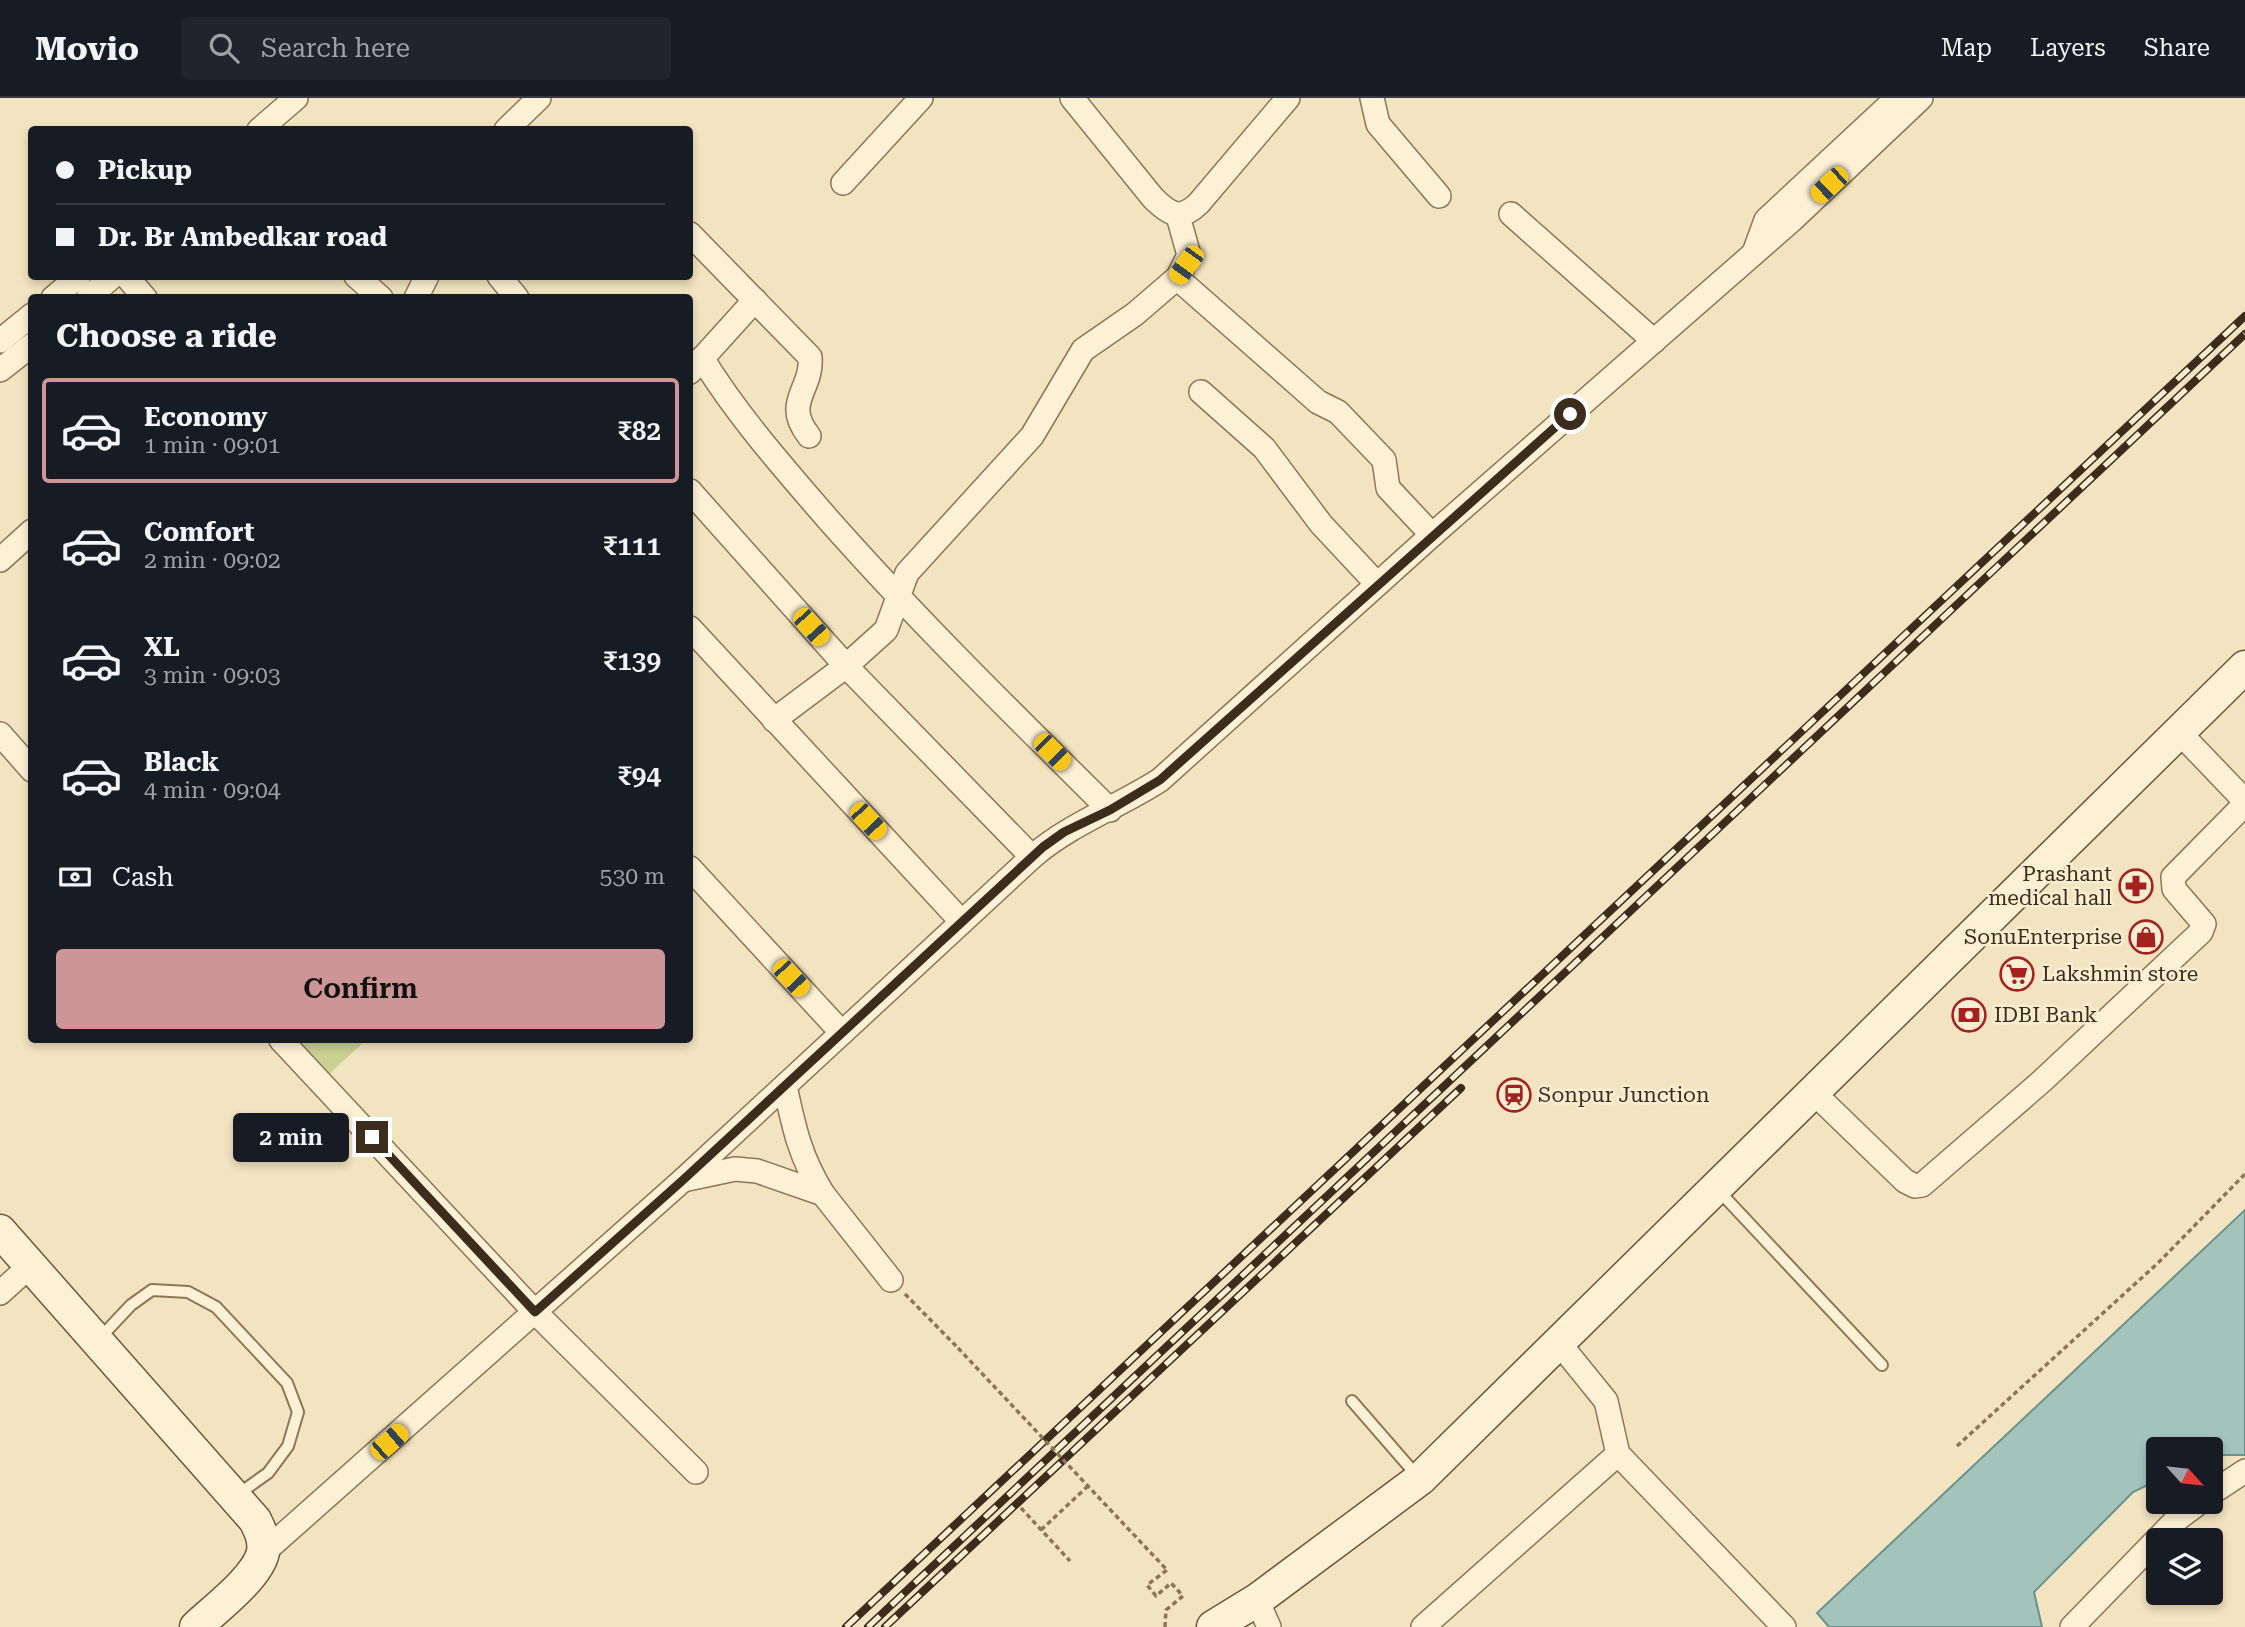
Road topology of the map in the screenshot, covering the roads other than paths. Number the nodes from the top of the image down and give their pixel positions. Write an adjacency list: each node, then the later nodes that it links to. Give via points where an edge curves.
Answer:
1 (296, 98): 9 (street)
2 (539, 98): 10 (street)
3 (920, 98): 11 (street)
4 (1072, 98): 14 (street, via 1153,198)
5 (1288, 98): 14 (street, via 1199,203 1188,214)
6 (1372, 98): 12 (street, via 1374,114 1386,136)
7 (1897, 98): 16 (street, via 1766,220)
8 (1921, 98): 16 (street)
9 (264, 126)
10 (510, 126)
11 (842, 183)
12 (1439, 196)
13 (1511, 214): 31 (street)
14 (1178, 216): 17 (street, via 1189,255)
15 (693, 237): 28 (street)
16 (1754, 253): 31 (street)
17 (1177, 278): 39 (street, via 1318,402 1344,418 1384,460 1388,488); 42 (street, via 1083,350 1032,436 918,559)
18 (74, 280): 23 (street)
19 (108, 280): 24 (street)
20 (129, 280): 25 (street)
21 (361, 280): 26 (street)
22 (502, 280): 27 (street)
23 (58, 294)
24 (93, 294)
25 (142, 294)
26 (376, 294)
27 (514, 294)
28 (755, 300): 33 (street); 36 (street, via 810,357 797,411)
29 (28, 318): 30 (street)
30 (0, 341)
31 (1654, 341): 39 (street)
32 (28, 348): 34 (street)
33 (696, 365): 42 (street)
34 (0, 370)
35 (1201, 392): 41 (street, via 1264,448 1321,524)
36 (809, 436)
37 (693, 494): 44 (street)
38 (28, 535): 40 (street)
39 (1432, 535): 41 (street)
40 (0, 560)
41 (1377, 584): 51 (street, via 1160,780)
42 (897, 598): 44 (street, via 886,630); 51 (street)
43 (693, 631): 46 (street)
44 (846, 666): 46 (street); 52 (street)
45 (2245, 667): 47 (main road)
46 (774, 720): 54 (street)
47 (2179, 732): 50 (street); 58 (main road)
48 (0, 734): 49 (street)
49 (28, 766)
50 (2245, 803): 58 (street, via 2173,877 2174,888 2202,921 2202,932 1922,1185 1905,1181)
51 (1110, 810): 52 (street, via 1064,832)
52 (1032, 857): 54 (street)
53 (693, 871): 55 (street)
54 (961, 921): 55 (street)
55 (842, 1033): 57 (street)
56 (284, 1043): 66 (street)
57 (785, 1086): 59 (street); 61 (street, via 804,1164)
58 (1813, 1092): 60 (main road)
59 (683, 1180): 61 (street, via 735,1169 757,1171); 66 (street)
60 (1716, 1188): 68 (main road); 69 (lane)
61 (823, 1194): 64 (street)
62 (0, 1231): 63 (main road)
63 (31, 1265): 65 (street); 67 (main road)
64 (891, 1279)
65 (0, 1293)
66 (535, 1312): 73 (street); 78 (street)
67 (96, 1342): 76 (main road); 76 (lane, via 152,1290 188,1292 216,1307 287,1382 298,1412 288,1446 268,1473)
68 (1559, 1343): 71 (street, via 1609,1408); 74 (main road)
69 (1882, 1365)
70 (1352, 1401): 74 (lane)
71 (1618, 1454): 82 (street); 83 (street)
72 (2245, 1471): 75 (street)
73 (696, 1472)
74 (1420, 1479): 79 (main road)
75 (2223, 1485)
76 (234, 1497): 78 (main road, via 255,1520 263,1537)
77 (2184, 1514): 84 (street)
78 (263, 1553): 80 (main road, via 250,1576)
79 (1263, 1613): 81 (main road)
80 (197, 1627)
81 (1213, 1627)
82 (1423, 1627)
83 (1784, 1627)
84 (2072, 1627)

